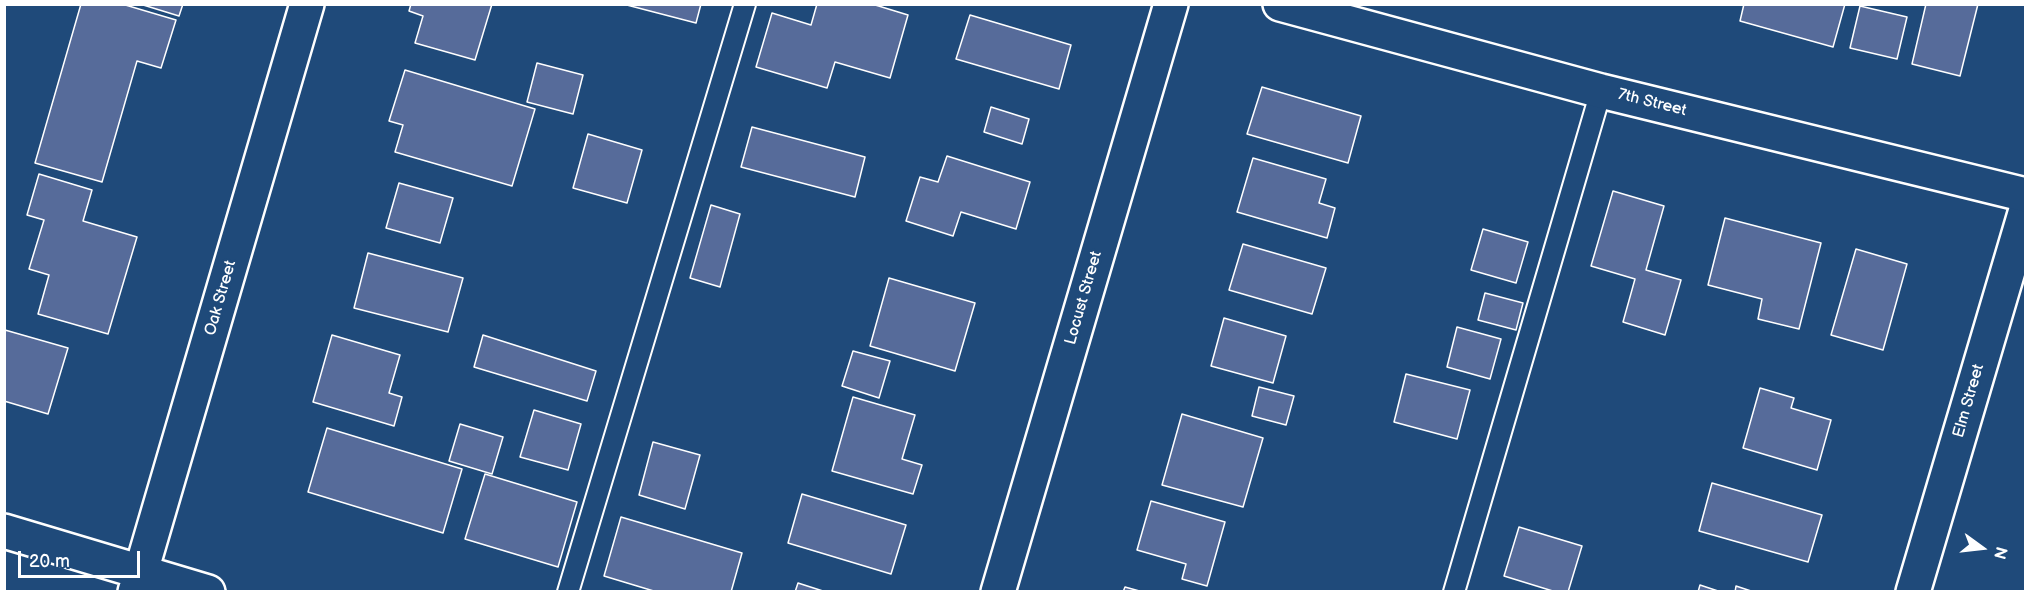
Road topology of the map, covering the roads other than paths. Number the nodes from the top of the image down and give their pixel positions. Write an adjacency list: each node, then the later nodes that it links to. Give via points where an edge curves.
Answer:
1 (307, 4): 9 (street, Oak Street)
2 (746, 4): 11 (lane)
3 (1171, 4): 12 (street, Locust Street)
4 (1280, 4): 5 (street, 7th Street)
5 (1602, 91): 6 (street, 7th Street); 13 (lane)
6 (2025, 195)
7 (2025, 210): 14 (street, Elm Street)
8 (4, 531): 9 (street)
9 (138, 581): 10 (street)
10 (208, 591)
11 (568, 591)
12 (998, 591)
13 (1454, 591)
14 (1913, 591)

